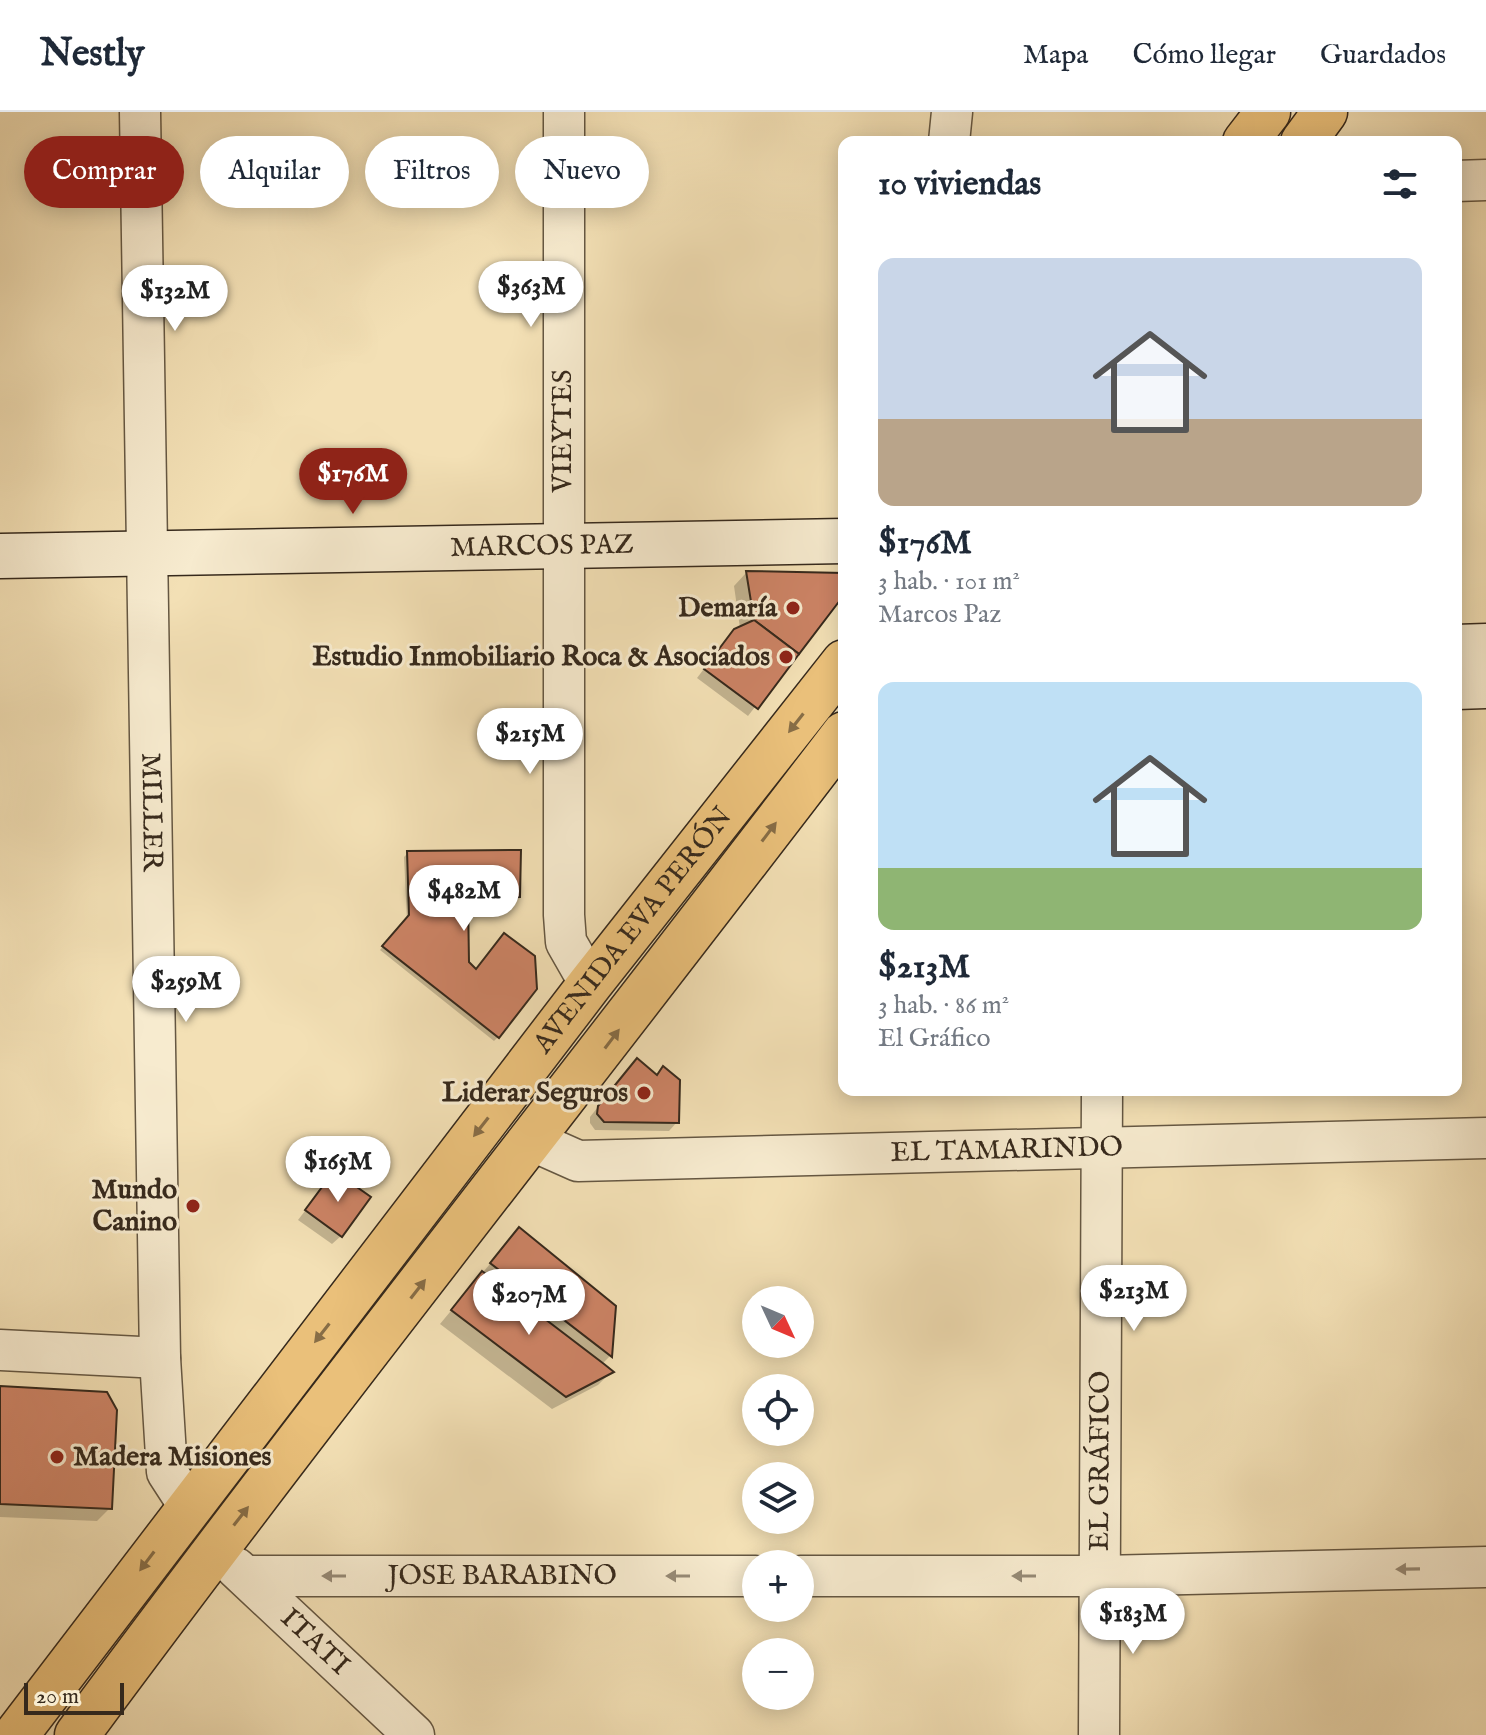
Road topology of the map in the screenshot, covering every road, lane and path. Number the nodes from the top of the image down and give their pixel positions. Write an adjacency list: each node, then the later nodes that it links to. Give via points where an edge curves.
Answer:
1 (140, 112): 13 (street, MILLER)
2 (564, 112): 12 (street, VIEYTES)
3 (952, 112): 6 (street)
4 (1268, 112): 7 (main road)
5 (1325, 112): 8 (main road)
6 (950, 136)
7 (1250, 136)
8 (1307, 136)
9 (1486, 180): 10 (street)
10 (1462, 181)
11 (838, 541): 12 (street, MARCOS PAZ)
12 (562, 546): 13 (street, MARCOS PAZ); 21 (street, VIEYTES, via 564,915 566,942)
13 (146, 555): 14 (street, MARCOS PAZ); 27 (street, MILLER)
14 (0, 556)
15 (1486, 646): 16 (street)
16 (1462, 647)
17 (838, 670): 21 (main road, AVENIDA EVA PERÓN, one-way to 21)
18 (1486, 686): 19 (street)
19 (1462, 687)
20 (838, 742): 24 (main road, AVENIDA EVA PERÓN, one-way to 20)
21 (590, 984): 28 (main road, AVENIDA EVA PERÓN, one-way to 28)
22 (1102, 1096): 25 (street, EL GRÁFICO)
23 (1486, 1138): 25 (street, EL TAMARINDO)
24 (533, 1141): 25 (street, EL TAMARINDO, via 578,1161); 29 (main road, AVENIDA EVA PERÓN, one-way to 24)
25 (1102, 1145): 33 (street, EL GRÁFICO)
26 (0, 1350): 27 (street)
27 (160, 1358): 28 (street, MILLER, via 167,1472)
28 (189, 1506): 34 (main road, AVENIDA EVA PERÓN, one-way to 34)
29 (230, 1564): 31 (street, JOSE BARABINO, one-way to 29); 35 (main road, AVENIDA EVA PERÓN); 36 (street, ITATI)
30 (1486, 1567): 33 (street, one-way to 33)
31 (742, 1576)
32 (814, 1576): 33 (street, one-way to 32)
33 (1102, 1576): 37 (street, EL GRÁFICO)
34 (16, 1735)
35 (77, 1735)
36 (414, 1735)
37 (1099, 1735)

